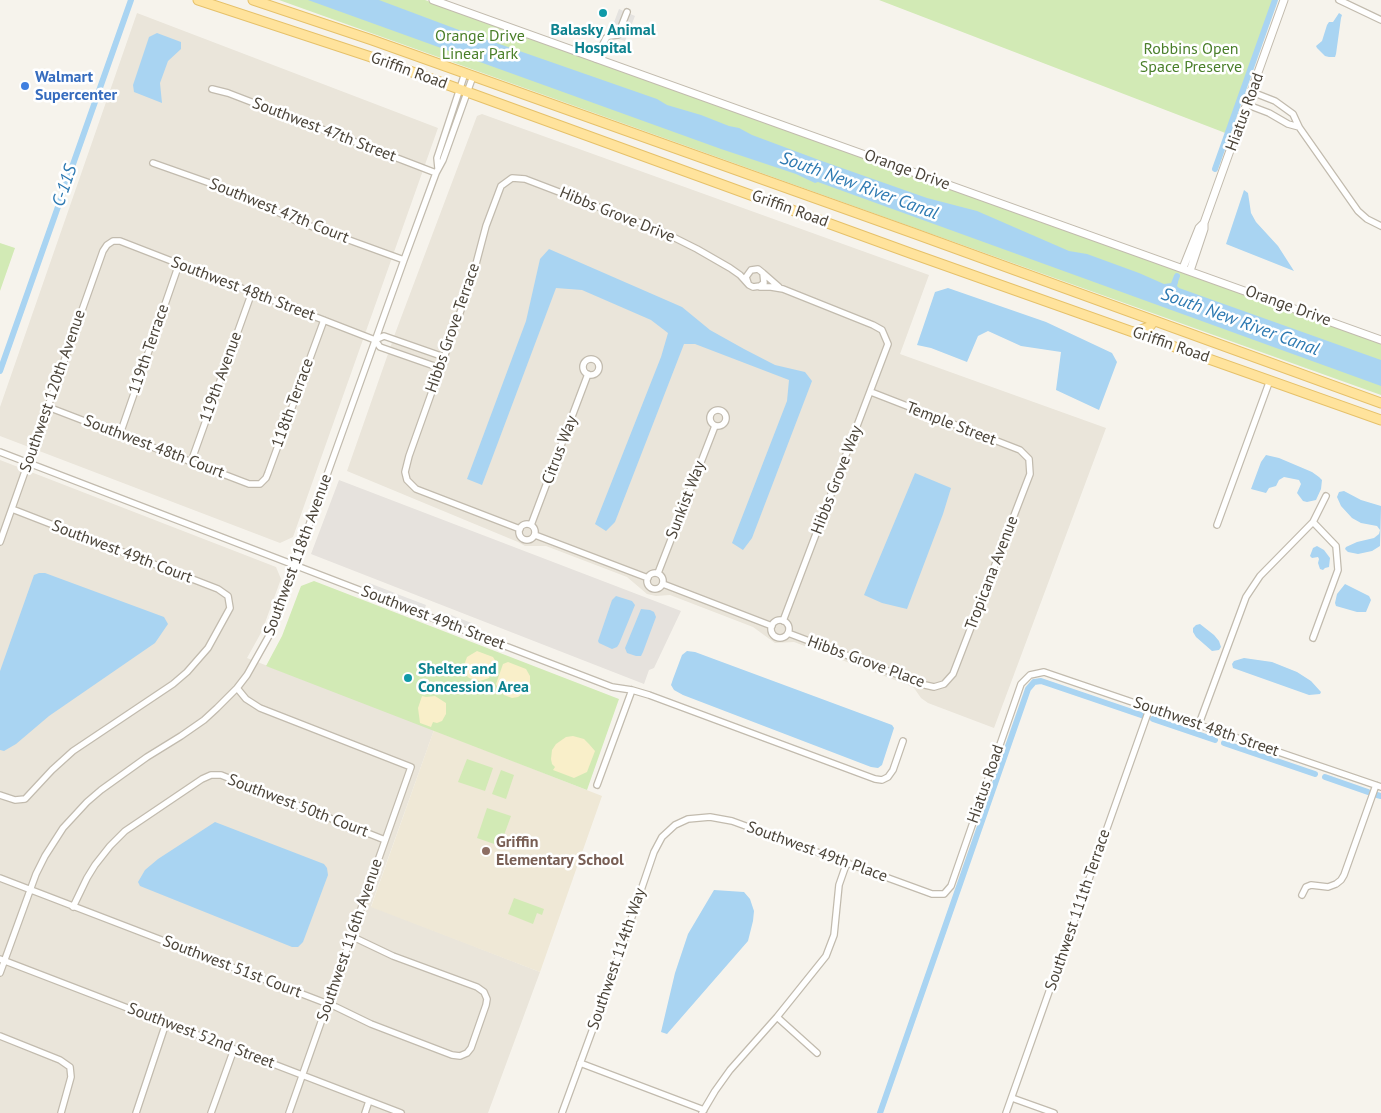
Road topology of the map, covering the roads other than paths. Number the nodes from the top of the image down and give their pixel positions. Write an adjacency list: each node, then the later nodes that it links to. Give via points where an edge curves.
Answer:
1 (198, 0): 11 (main road, Griffin Road)
2 (253, 0): 9 (main road, Griffin Road)
3 (433, 0): 8 (street, Orange Drive)
4 (1284, 0): 12 (street, Hiatus Road)
5 (1339, 0): 7 (street)
6 (627, 12): 8 (street, via 618,35 606,38)
7 (1381, 20)
8 (596, 59): 24 (street, Orange Drive)
9 (469, 75): 11 (street, Southwest 118th Avenue); 31 (main road, Griffin Road)
10 (212, 89): 16 (street, Southwest 47th Street)
11 (463, 90): 16 (street, Southwest 118th Avenue); 33 (main road, Griffin Road)
12 (1252, 92): 13 (street, Hiatus Road); 14 (street, via 1285,108 1293,114)
13 (1248, 105): 14 (street); 24 (street, Hiatus Road, via 1204,223 1199,228)
14 (1299, 127): 18 (street, via 1358,211)
15 (153, 163): 20 (street, Southwest 47th Court, via 238,193 294,220)
16 (437, 171): 20 (street, Southwest 118th Avenue)
17 (509, 180): 21 (street, Hibbs Grove Drive, via 525,179 661,231); 37 (street, Hibbs Grove Terrace, via 498,192)
18 (1381, 226)
19 (110, 242): 22 (street, Southwest 48th Street, via 120,241); 43 (street, Southwest 120th Avenue, via 103,251)
20 (404, 260): 34 (street, Southwest 118th Avenue)
21 (722, 263): 23 (street, Hibbs Grove Drive); 26 (street, Hibbs Grove Drive)
22 (179, 264): 29 (street, Southwest 48th Street); 46 (street, 119th Terrace)
23 (753, 269): 25 (street); 26 (street, via 747,275)
24 (1187, 270): 35 (street, Orange Drive)
25 (763, 273): 27 (street, via 764,282); 28 (street)
26 (748, 283): 27 (street)
27 (758, 287): 28 (street)
28 (783, 289): 41 (street, Hibbs Grove Way, via 882,330 887,348)
29 (252, 292): 30 (street, Southwest 48th Street); 49 (street, 119th Avenue)
30 (324, 320): 34 (street, Southwest 48th Street); 51 (street, 118th Terrace, via 268,473)
31 (1154, 320): 32 (main road, Griffin Road); 33 (main road, via 1149,327)
32 (1173, 328): 36 (main road); 42 (main road, Griffin Road)
33 (1135, 332): 36 (main road, Griffin Road)
34 (376, 340): 37 (street, Southwest 48th Street, via 384,336); 38 (street, Southwest 48th Street, via 380,347); 60 (street, Southwest 118th Avenue)
35 (1381, 340)
36 (1159, 341): 40 (main road, Griffin Road)
37 (444, 357): 38 (street, Hibbs Grove Terrace)
38 (440, 368): 57 (street, Hibbs Grove Terrace, via 406,464 408,480 416,489)
39 (588, 374): 55 (street, Citrus Way)
40 (1270, 380): 44 (main road, Griffin Road); 56 (street)
41 (871, 392): 48 (street, Temple Street, via 1020,450); 64 (street, Hibbs Grove Way)
42 (1381, 403)
43 (48, 407): 46 (street, Southwest 48th Court); 50 (street, Southwest 120th Avenue)
44 (1381, 420)
45 (715, 426): 61 (street, Sunkist Way)
46 (120, 434): 49 (street, Southwest 48th Court)
47 (0, 452): 50 (street, Southwest 49th Street)
48 (1028, 460): 69 (street, Tropicana Avenue, via 1030,474 953,674)
49 (191, 462): 51 (street, Southwest 48th Court, via 249,484)
50 (28, 463): 53 (street, Southwest 120th Avenue); 60 (street, Southwest 49th Street)
51 (260, 484)
52 (1326, 496): 54 (street)
53 (12, 509): 59 (street, Southwest 120th Avenue); 77 (street, Southwest 49th Court, via 218,588 229,598 230,608 208,648 187,672 73,751 22,800)
54 (1313, 522): 67 (street, via 1336,546 1338,570); 73 (street, via 1260,576 1246,597)
55 (531, 525): 57 (street, via 523,525); 58 (street, via 535,528)
56 (1217, 525)
57 (520, 529): 58 (street, via 521,537 526,540)
58 (535, 535): 62 (street)
59 (0, 542)
60 (296, 566): 70 (street, Southwest 118th Avenue, via 270,634); 71 (street, Southwest 49th Street, via 612,687)
61 (658, 573): 62 (street); 63 (street)
62 (648, 578): 63 (street, via 647,583 652,589)
63 (663, 584): 65 (street)
64 (783, 621): 65 (street); 66 (street)
65 (772, 626): 66 (street, via 776,637 784,637)
66 (788, 633): 69 (street, Hibbs Grove Place, via 925,685)
67 (1313, 638)
68 (1030, 675): 72 (street, Southwest 48th Street, via 1044,672); 83 (street, Hiatus Road, via 1021,684 951,886)
69 (944, 684)
70 (237, 688): 79 (street, Southwest 116th Avenue, via 255,706 411,767); 82 (street, Southwest 118th Avenue, via 204,720 116,778 87,802 54,841)
71 (632, 690): 74 (street, Southwest 49th Street, via 875,780 888,777); 75 (street)
72 (1150, 707): 73 (street, Southwest 48th Street); 97 (street, Southwest 111th Terrace)
73 (1199, 724): 76 (street, Southwest 48th Street)
74 (903, 741)
75 (597, 785)
76 (1378, 786): 84 (street, via 1341,880 1328,887 1311,885)
77 (0, 795)
78 (688, 819): 80 (street, Southwest 49th Place, via 710,817 732,821); 95 (street, Southwest 114th Way, via 662,837 654,852)
79 (384, 840): 85 (street, Southwest 50th Court, via 221,776 211,775 125,831 95,865); 86 (street, Southwest 116th Avenue)
80 (848, 862): 83 (street, Southwest 49th Place, via 932,894); 90 (street, via 839,885 834,935 826,956)
81 (0, 878): 82 (street, Southwest 51st Court)
82 (30, 890): 85 (street, Southwest 51st Court); 87 (street, Southwest 118th Avenue)
83 (944, 894)
84 (1302, 895)
85 (74, 906): 89 (street, Southwest 51st Court)
86 (351, 936): 89 (street, Southwest 116th Avenue); 89 (street, Southwest 51st Court, via 393,956 477,987 485,994 487,1002 471,1048 464,1056 452,1055)
87 (2, 960): 88 (street, Southwest 118th Avenue); 91 (street, Southwest 52nd Street)
88 (0, 973)
89 (327, 1004): 96 (street, Southwest 116th Avenue)
90 (777, 1017): 94 (street); 99 (street, via 730,1070)
91 (166, 1023): 93 (street, Southwest 52nd Street); 101 (street)
92 (0, 1036): 100 (street, via 70,1067 71,1077)
93 (234, 1049): 96 (street, Southwest 52nd Street); 102 (street)
94 (817, 1053)
95 (580, 1064): 99 (street); 106 (street, Southwest 114th Way)
96 (303, 1075): 98 (street, Southwest 52nd Street); 103 (street, Southwest 116th Avenue)
97 (1012, 1098): 107 (street, Southwest 111th Terrace); 108 (street)
98 (369, 1101): 104 (street); 105 (street, Southwest 52nd Street)
99 (703, 1111)
100 (61, 1113)
101 (136, 1113)
102 (211, 1113)
103 (289, 1113)
104 (365, 1113)
105 (401, 1113)
106 (562, 1113)
107 (1006, 1113)
108 (1054, 1113)

